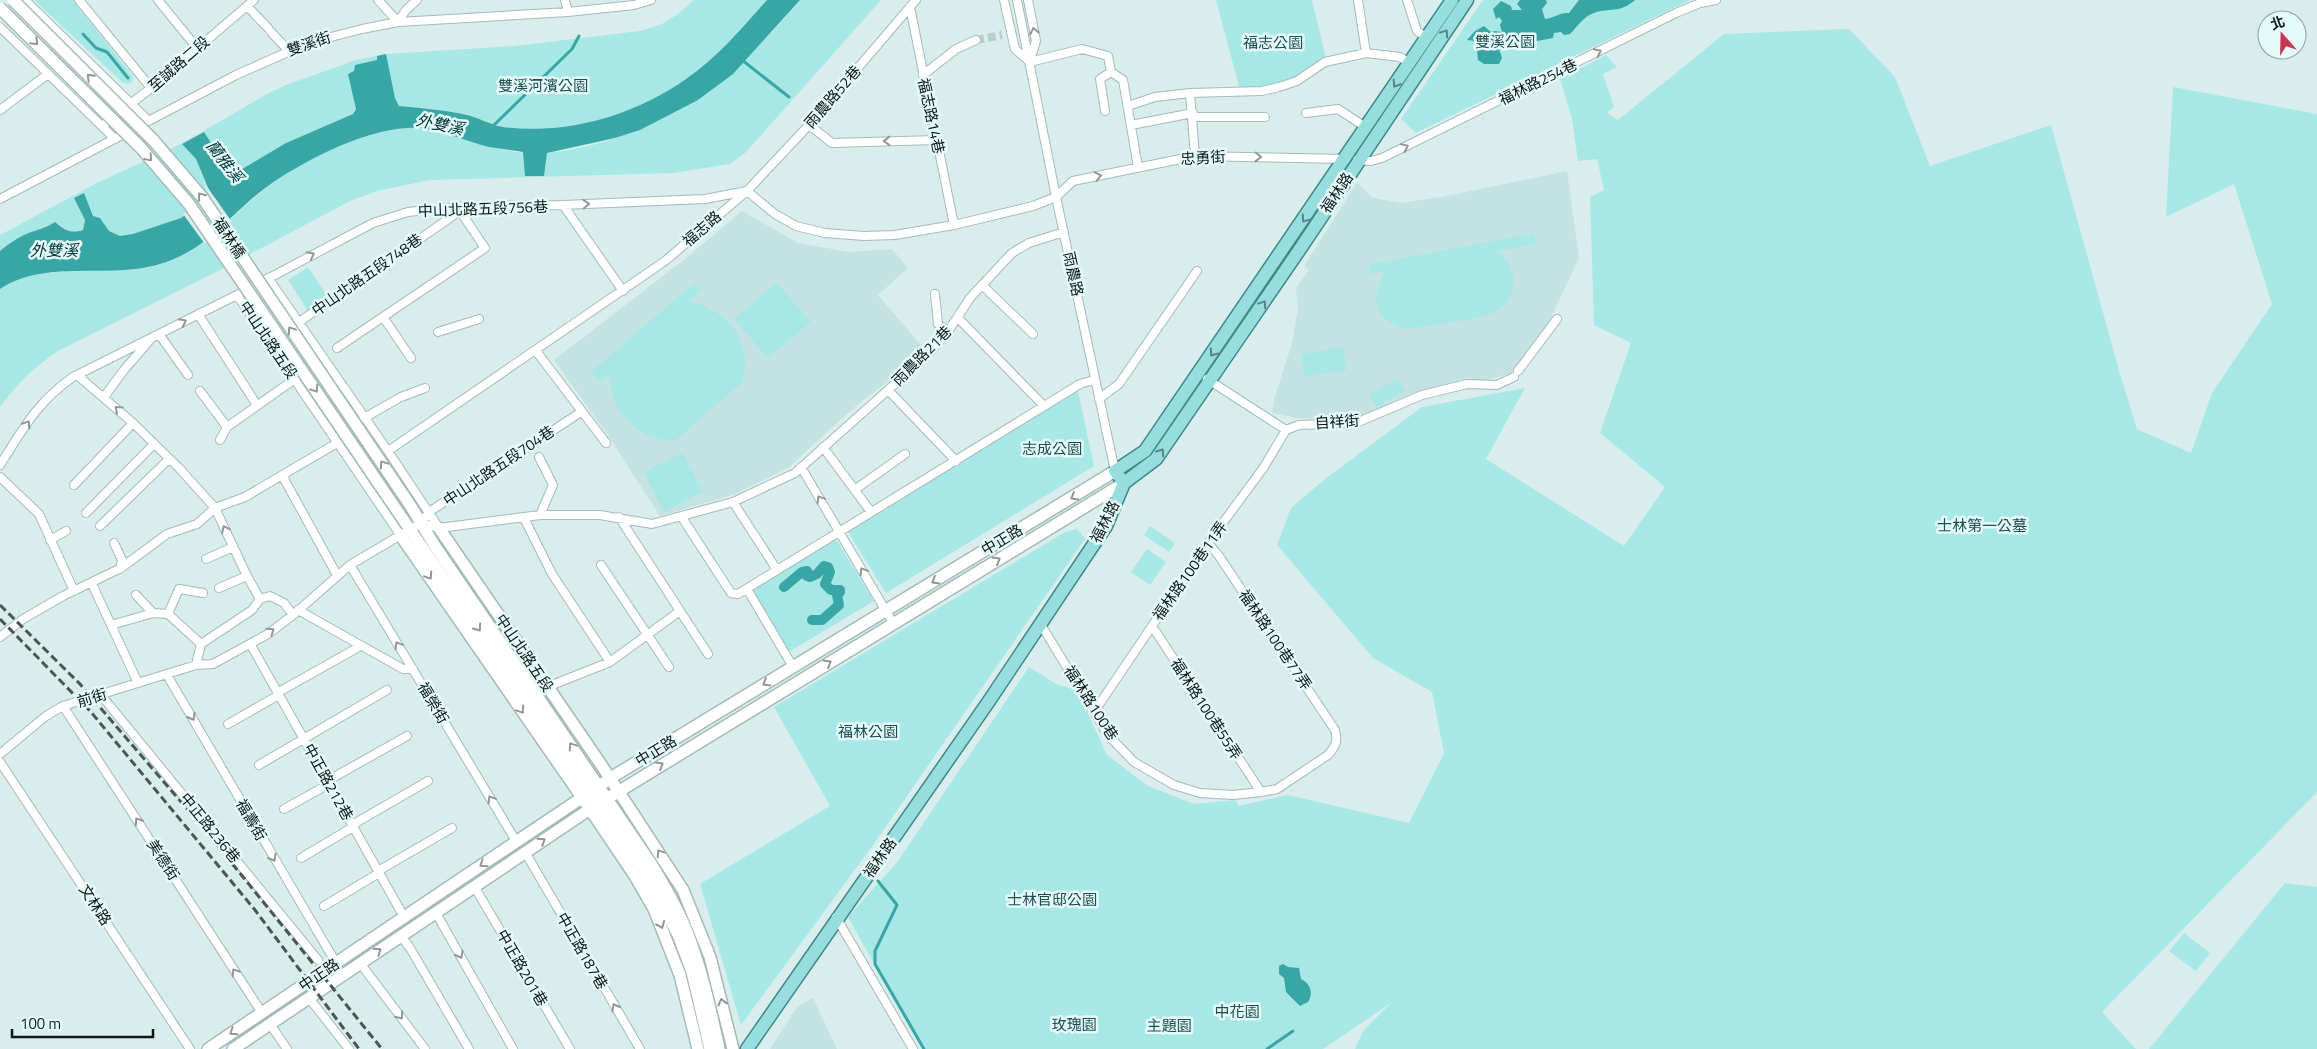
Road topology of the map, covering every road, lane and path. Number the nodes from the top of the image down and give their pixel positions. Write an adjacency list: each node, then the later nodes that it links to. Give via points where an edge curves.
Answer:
1 (13, 0): 120 (main road, 福林橋, one-way to 1, bridge, via 202,197 154,141)
2 (25, 0): 39 (street)
3 (79, 0): 37 (street)
4 (158, 0): 29 (street)
5 (378, 0): 23 (street)
6 (417, 0): 23 (street)
7 (565, 0): 22 (street)
8 (651, 0): 18 (street, 雙溪街)
9 (916, 0): 20 (street, 雨農路52巷)
10 (1004, 0): 25 (street)
11 (1017, 0): 32 (street, 雨農路)
12 (1028, 0): 32 (street, 雨農路, one-way to 12, via 1036,41)
13 (1358, 0): 31 (street)
14 (1408, 0): 27 (street, via 1418,31)
15 (1452, 0): 27 (main road, 福林路)
16 (1467, 0): 55 (main road, 福林路, one-way to 16)
17 (1716, 0): 55 (street, 福林路254巷, one-way to 17, via 1382,158 1676,13)
18 (634, 2): 22 (street, 雙溪街)
19 (251, 3): 29 (street, 至誠路二段); 30 (street)
20 (910, 7): 36 (street, 福志路14巷); 47 (street, 雨農路52巷)
21 (0, 8): 122 (main road, 福林橋, one-way to 122, bridge, via 141,148 189,204)
22 (568, 12): 23 (street, 雙溪街)
23 (398, 22): 30 (street, 雙溪街, via 332,36)
24 (0, 27): 35 (street)
25 (1011, 33): 26 (street); 32 (street, via 1015,49)
26 (1002, 35)
27 (1427, 38): 33 (main road, 福林路)
28 (976, 40): 36 (street, via 956,49)
29 (197, 48): 37 (street, 至誠路二段)
30 (288, 50): 46 (street, 雙溪街)
31 (1366, 53): 33 (street, via 1400,57); 38 (street, via 1325,62 1297,81 1279,87)
32 (1030, 62): 34 (street, via 1082,49 1108,56); 58 (street, 雨農路)
33 (1410, 63): 50 (main road, 福林路, one-way to 50)
34 (1111, 72): 40 (street, via 1123,80); 42 (street, via 1100,80)
35 (48, 74): 41 (street); 48 (street)
36 (923, 75): 52 (street, 福志路14巷)
37 (151, 88): 39 (street, 至誠路二段)
38 (1190, 93): 40 (street, via 1155,97); 44 (street)
39 (131, 103): 46 (street); 48 (street, 至誠路二段)
40 (1128, 106): 49 (street)
41 (0, 110)
42 (1105, 111)
43 (1306, 113): 50 (street, via 1338,109)
44 (1193, 115): 45 (street); 49 (street); 53 (street)
45 (1265, 117)
46 (149, 122): 51 (street, 雙溪街)
47 (809, 125): 52 (street, one-way to 47, via 832,143); 57 (street, 雨農路52巷)
48 (102, 126): 51 (street)
49 (1131, 126): 56 (street)
50 (1367, 128): 54 (main road, 福林路)
51 (114, 139): 59 (street, 雙溪街)
52 (936, 140): 62 (street, 福志路14巷)
53 (1195, 156): 54 (street, 忠勇街, one-way to 54); 56 (street, 忠勇街)
54 (1346, 159): 55 (street, 忠勇街); 83 (main road, 福林路, one-way to 83)
55 (1359, 160): 88 (main road, 福林路, one-way to 55)
56 (1138, 167): 58 (street, 忠勇街, one-way to 56, via 1074,181)
57 (747, 191): 60 (street, 中山北路五段756巷, one-way to 57, via 705,199); 62 (street, via 796,226 824,233 895,236); 67 (street, 福志路, via 665,261)
58 (1056, 197): 62 (street, via 1033,206); 63 (street, 雨農路)
59 (0, 199)
60 (563, 205): 61 (street, 中山北路五段756巷); 67 (street)
61 (460, 209): 65 (street, 中山北路五段756巷, one-way to 61, via 373,223 408,212); 71 (street, via 485,248); 75 (street, 中山北路五段748巷)
62 (954, 225)
63 (1064, 232): 66 (street, 雨農路21巷, via 1012,253); 87 (street, 雨農路)
64 (1197, 271): 93 (street, via 1119,384)
65 (268, 278): 69 (street, 中山北路五段756巷); 75 (street, 中山北路五段)
66 (982, 285): 72 (street, 雨農路21巷); 78 (street)
67 (623, 291): 81 (street, 福志路)
68 (936, 294): 77 (street, via 938,324)
69 (237, 295): 70 (street, 中山北路五段756巷); 86 (street, 中山北路五段)
70 (198, 314): 79 (street, 中山北路五段756巷, one-way to 70); 94 (street)
71 (383, 317): 80 (street); 82 (street)
72 (958, 318): 77 (street, 雨農路21巷); 95 (street)
73 (479, 319): 76 (street)
74 (1557, 319): 100 (street, 自祥街, via 1516,374 1497,385 1467,384 1422,395 1356,423 1298,424)
75 (299, 322): 97 (street, 中山北路五段)
76 (438, 332)
77 (948, 332): 91 (street, 雨農路21巷)
78 (1033, 334)
79 (157, 335): 84 (street, 中山北路五段756巷); 85 (street); 92 (street)
80 (337, 348)
81 (536, 351): 96 (street); 106 (street, 福志路)
82 (411, 358)
83 (1199, 373): 88 (street); 113 (main road, 福林路, via 1145,451)
84 (77, 375): 92 (street); 111 (street, 中山北路五段756巷, one-way to 84, via 35,411 53,392)
85 (188, 375)
86 (295, 379): 94 (street); 102 (street, 中山北路五段)
87 (1094, 380): 93 (street, 雨農路); 95 (street, via 1080,384)
88 (1210, 381): 100 (street); 116 (main road, 福林路, one-way to 88, via 1156,459)
89 (426, 388): 97 (street, via 401,397)
90 (200, 390): 99 (street)
91 (888, 390): 105 (street, 雨農路21巷); 110 (street)
92 (104, 397): 98 (street, one-way to 92)
93 (1099, 399): 113 (street, 雨農路)
94 (257, 405): 99 (street)
95 (1044, 406): 110 (street)
96 (581, 412): 103 (street); 123 (street, 中山北路五段704巷)
97 (364, 418): 106 (street, 中山北路五段)
98 (133, 423): 104 (street); 117 (street)
99 (226, 427): 101 (street)
100 (1286, 430): 137 (street, 福林路100巷11弄, via 1264,467)
101 (220, 440)
102 (338, 443): 115 (street); 135 (street, 中山北路五段)
103 (606, 443)
104 (154, 444): 109 (street); 125 (street)
105 (823, 447): 112 (street, 雨農路21巷); 118 (street)
106 (388, 451): 123 (street, 中山北路五段)
107 (905, 454): 118 (street)
108 (539, 457): 126 (street, via 553,485)
109 (168, 459): 121 (street); 131 (street)
110 (956, 461): 124 (street)
111 (0, 465)
112 (801, 467): 119 (street, 雨農路21巷); 134 (street, one-way to 112)
113 (1116, 471): 116 (main road, 雨農路); 155 (main road, 中正路, one-way to 155)
114 (0, 477): 136 (street, via 39,514)
115 (283, 477): 121 (street); 145 (street)
116 (1124, 483): 159 (main road, 中正路, one-way to 116); 160 (main road, 福林路, via 1106,526)
117 (74, 484)
118 (856, 489): 124 (street)
119 (733, 502): 127 (street, 雨農路21巷); 144 (street)
120 (410, 505): 130 (main road, 中山北路五段)
121 (215, 508): 139 (street, one-way to 121); 143 (street, via 197,524 168,534)
122 (398, 512): 135 (main road, 中山北路五段)
123 (430, 512): 130 (street, 中山北路五段704巷); 132 (street, 中山北路五段)
124 (871, 512): 134 (street)
125 (86, 514)
126 (540, 515): 128 (street, 雨農路21巷); 129 (street, 雨農路21巷)
127 (681, 516): 128 (street, 雨農路21巷, via 652,524); 149 (street, via 731,593 738,594)
128 (619, 517): 154 (street)
129 (524, 518): 132 (street, 雨農路21巷); 169 (street, via 552,574)
130 (421, 523): 132 (street); 135 (street, 中山北路五段704巷); 193 (main road, 中山北路五段, one-way to 130)
131 (100, 526)
132 (439, 528): 176 (main road, 中山北路五段)
133 (66, 531): 136 (street)
134 (840, 531): 144 (street); 155 (street, one-way to 134)
135 (406, 533): 141 (street, 前街); 193 (main road, 中山北路五段, one-way to 193)
136 (50, 540): 150 (street)
137 (1208, 543): 162 (street, 福林路100巷11弄); 185 (street, 福林路100巷77弄, via 1220,556)
138 (114, 544): 143 (street, via 122,560)
139 (233, 547): 140 (street); 146 (street)
140 (206, 559)
141 (350, 565): 145 (street, 前街); 173 (street, 福榮街, one-way to 141)
142 (601, 565): 164 (street)
143 (121, 568): 147 (street)
144 (777, 570): 149 (street)
145 (337, 575): 156 (street, 前街)
146 (247, 576): 148 (street); 153 (street)
147 (92, 584): 150 (street); 161 (street)
148 (219, 588)
149 (747, 589): 172 (street)
150 (74, 591): 163 (street)
151 (203, 593): 158 (street, via 179,589)
152 (136, 595): 157 (street)
153 (260, 599): 156 (street, via 270,596); 165 (street, via 252,610)
154 (680, 611): 164 (street); 168 (street)
155 (886, 611): 159 (street); 172 (main road, 中正路)
156 (296, 612): 170 (street, 前街, one-way to 156, via 214,664 268,634); 173 (street, via 403,669)
157 (153, 613): 158 (street); 161 (street)
158 (168, 614): 165 (street)
159 (893, 623): 192 (main road, 中正路, one-way to 159)
160 (1040, 623): 181 (street, 福林路100巷); 207 (main road, 福林路, via 989,701)
161 (111, 625): 175 (street)
162 (1152, 626): 181 (street, 福林路100巷11弄); 194 (street, 福林路100巷55弄)
163 (1, 633)
164 (648, 634): 169 (street); 171 (street)
165 (201, 644): 170 (street)
166 (252, 647): 178 (street, 中正路212巷)
167 (357, 648): 178 (street)
168 (708, 654)
169 (610, 662): 176 (street)
170 (196, 665): 174 (street, 前街)
171 (669, 667)
172 (793, 668): 189 (main road, 中正路, one-way to 189)
173 (413, 669): 199 (street, 福榮街, one-way to 173)
174 (167, 675): 175 (street, 前街); 210 (street, 福壽街, one-way to 210)
175 (138, 684): 179 (street, 前街)
176 (547, 687): 189 (main road, 中山北路五段)
177 (387, 690): 184 (street)
178 (278, 694): 182 (street); 184 (street, 中正路212巷)
179 (101, 695): 180 (street, 前街); 209 (street, 中正路236巷)
180 (63, 706): 186 (street, 前街); 213 (street, 美德街, one-way to 180)
181 (1094, 712): 194 (street, 福林路100巷, via 1108,735 1134,762 1174,785 1200,793 1233,795)
182 (228, 724)
183 (406, 736): 191 (street)
184 (303, 739): 188 (street); 191 (street, 中正路212巷)
185 (1338, 739): 194 (street, 福林路100巷, via 1328,755 1277,789)
186 (0, 754)
187 (0, 762): 215 (street, 文林路)
188 (259, 765)
189 (610, 779): 192 (main road, 中山北路五段); 193 (main road, 中正路)
190 (428, 781): 197 (street)
191 (328, 783): 196 (street); 197 (street, 中正路212巷)
192 (618, 791): 195 (main road, 中正路); 228 (main road, 中山北路五段, one-way to 192, via 710,957 683,890)
193 (591, 792): 195 (main road, 中山北路五段); 199 (main road, 中正路)
194 (1261, 792)
195 (598, 803): 200 (main road, 中正路, one-way to 195); 225 (main road, 中山北路五段, one-way to 225, via 654,909 680,975); 226 (main road, 中山北路五段, via 645,871 679,937 692,972); 227 (main road, 中山北路五段, via 652,865 685,926 699,964)
196 (284, 809)
197 (353, 826): 201 (street); 202 (street, 中正路212巷)
198 (452, 828): 202 (street)
199 (516, 841): 206 (main road, 中正路, one-way to 206)
200 (525, 852): 203 (main road, 中正路); 224 (street, 中正路187巷, one-way to 200)
201 (301, 858)
202 (378, 872): 204 (street); 206 (street, 中正路212巷)
203 (474, 886): 205 (main road, 中正路); 223 (street, 中正路201巷)
204 (324, 906)
205 (436, 913): 208 (main road, 中正路); 222 (street, one-way to 222)
206 (404, 917): 210 (main road, 中正路)
207 (836, 917): 229 (main road, 福林路); 230 (street)
208 (401, 936): 211 (main road, 中正路, one-way to 208); 221 (street)
209 (318, 960)
210 (336, 963): 213 (main road, 中正路)
211 (360, 963): 212 (main road, 中正路); 220 (street, one-way to 220)
212 (309, 998): 214 (main road, 中正路); 219 (street)
213 (262, 1013): 216 (main road, 中正路, one-way to 216)
214 (270, 1024): 217 (main road, 中正路); 218 (street)
215 (190, 1049)
216 (208, 1049)
217 (233, 1049)
218 (287, 1049)
219 (349, 1049)
220 (425, 1049)
221 (469, 1049)
222 (513, 1049)
223 (570, 1049)
224 (640, 1049)
225 (698, 1049)
226 (710, 1049)
227 (719, 1049)
228 (733, 1049)
229 (747, 1049)
230 (913, 1049)

